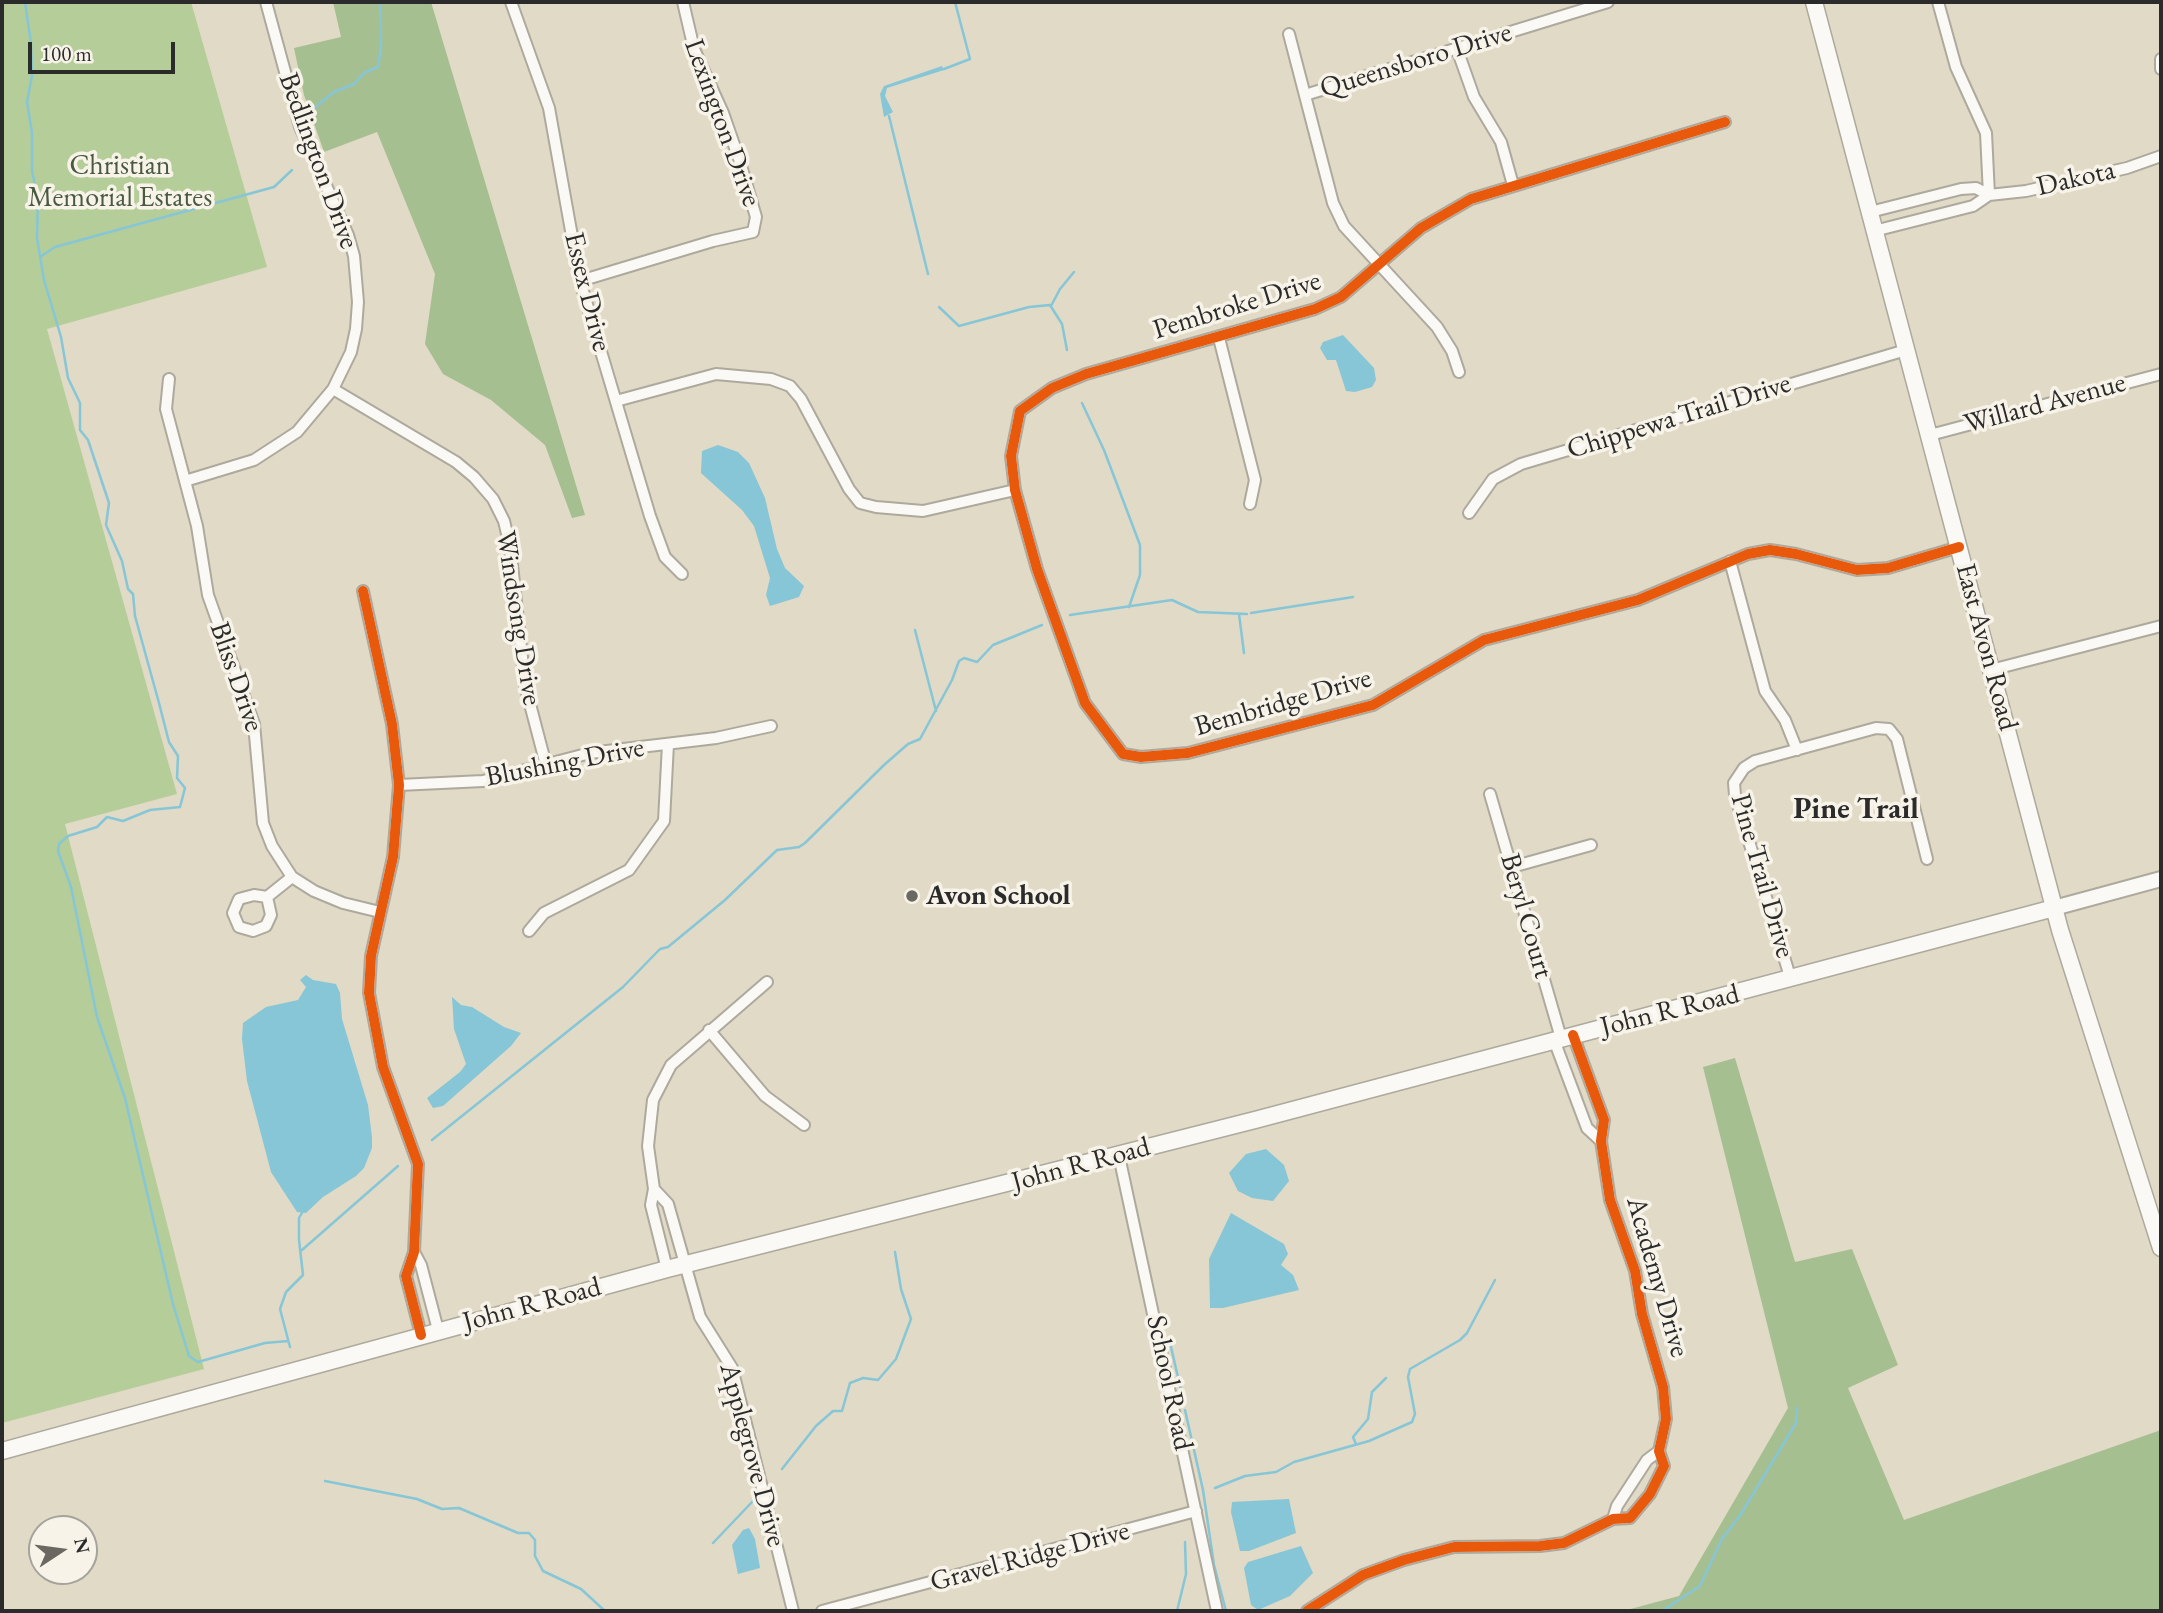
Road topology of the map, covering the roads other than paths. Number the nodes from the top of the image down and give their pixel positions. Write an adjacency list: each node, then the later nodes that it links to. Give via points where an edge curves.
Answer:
1 (266, 2): 25 (street, Bedlington Drive, via 300,127 354,256 356,329 351,352)
2 (511, 2): 19 (street, Essex Drive, via 549,108)
3 (683, 2): 19 (street, Lexington Drive, via 694,49 739,159 756,217 753,232)
4 (1608, 2): 8 (street, Queensboro Drive)
5 (1814, 2): 16 (main road, East Avon Road)
6 (1938, 2): 15 (street, via 1956,67 1986,133)
7 (1289, 34): 11 (street)
8 (1457, 49): 11 (street, Queensboro Drive); 14 (street, via 1471,90 1501,142)
9 (2161, 60): 10 (street)
10 (2161, 69)
11 (1305, 95): 18 (street, via 1343,226)
12 (1725, 122): 14 (street, Pembroke Drive)
13 (2161, 156): 15 (street, Dakota, via 2026,191)
14 (1513, 185): 18 (street, Pembroke Drive, via 1450,209 1421,228)
15 (1989, 195): 16 (street, Dakota, via 1976,188 1961,189); 17 (street, Dakota, via 1973,206)
16 (1870, 212): 17 (main road, East Avon Road)
17 (1874, 231): 21 (main road, East Avon Road)
18 (1381, 266): 20 (street, Pembroke Drive, via 1341,298); 22 (street, via 1437,327)
19 (580, 281): 26 (street, Essex Drive)
20 (1219, 338): 29 (street, Pembroke Drive, via 1086,374 1035,399 1020,411 1014,429); 30 (street, via 1255,480)
21 (1906, 350): 27 (main road, East Avon Road); 31 (street, Chippewa Trail Drive, via 1521,464 1493,478)
22 (1459, 372)
23 (2161, 374): 27 (street, Willard Avenue)
24 (169, 379): 28 (street, Bliss Drive, via 166,409)
25 (333, 389): 28 (street, Bedlington Drive, via 314,416 281,445 254,460); 41 (street, Windsong Drive, via 456,462 493,499 510,546 525,685)
26 (616, 401): 29 (street, via 716,374 771,379 790,386 801,399 860,503 923,511); 34 (street, Essex Drive, via 665,557)
27 (1930, 435): 32 (main road, East Avon Road)
28 (185, 481): 47 (street, Bliss Drive, via 208,595 254,724 263,823)
29 (1015, 490): 33 (street, Bembridge Drive, via 1037,569 1085,703 1123,754 1141,757 1188,753 1373,705 1484,640 1638,600)
30 (1250, 504)
31 (1469, 513)
32 (1959, 547): 33 (street, Bembridge Drive, via 1888,568 1857,570 1770,550); 37 (main road, East Avon Road)
33 (1730, 561): 40 (street, via 1765,691 1785,720)
34 (682, 574)
35 (363, 591): 42 (street)
36 (2161, 626): 37 (street)
37 (1991, 670): 50 (main road, East Avon Road)
38 (771, 726): 39 (street, Blushing Drive)
39 (668, 744): 41 (street, Blushing Drive, via 590,753); 52 (street, via 664,821 629,870 544,913)
40 (1797, 750): 45 (street, Pine Trail Drive, via 1889,729 1897,739); 53 (street, Pine Trail Drive, via 1744,768 1734,783)
41 (546, 765): 42 (street, Blushing Drive, via 483,781)
42 (399, 785): 51 (street, via 393,857)
43 (1490, 794): 46 (street, Beryl Court)
44 (1591, 845): 46 (street)
45 (1927, 859)
46 (1512, 867): 56 (street, Beryl Court)
47 (292, 877): 49 (street); 51 (street, Bliss Drive, via 343,904)
48 (2161, 880): 50 (street, John R Road)
49 (267, 897)
50 (2054, 908): 53 (main road, John R Road); 61 (main road, East Avon Road)
51 (380, 912): 62 (street, via 369,993 386,1077 418,1164)
52 (530, 931)
53 (1791, 980): 56 (main road, John R Road)
54 (767, 982): 55 (street)
55 (709, 1030): 57 (street, via 765,1096); 60 (street, via 671,1065 653,1100 648,1146)
56 (1563, 1038): 58 (street, Academy Drive, via 1587,1128); 58 (street, Academy Drive, via 1604,1120); 59 (main road, John R Road)
57 (804, 1125)
58 (1601, 1141): 68 (street, Academy Drive, via 1615,1220 1635,1271 1663,1387 1666,1419)
59 (1119, 1156): 63 (main road, John R Road); 69 (street, School Road)
60 (654, 1189): 63 (street, Applegrove Drive, via 668,1205); 64 (street, via 651,1205)
61 (2161, 1248)
62 (414, 1252): 65 (street); 66 (street, via 406,1276)
63 (685, 1265): 64 (main road, John R Road); 71 (street, Applegrove Drive, via 700,1317 732,1368)
64 (667, 1269): 65 (main road, John R Road)
65 (438, 1330): 66 (main road, John R Road)
66 (421, 1335): 67 (main road, John R Road)
67 (2, 1451)
68 (1660, 1451): 70 (street, via 1647,1460 1616,1506); 70 (street, Academy Drive, via 1664,1466 1650,1494 1630,1518)
69 (1196, 1511): 72 (street, Gravel Ridge Drive); 73 (street, School Road)
70 (1613, 1520): 74 (street, Academy Drive, via 1564,1543 1454,1547 1404,1560 1363,1575)
71 (793, 1611)
72 (822, 1611)
73 (1217, 1611)
74 (1307, 1611)

